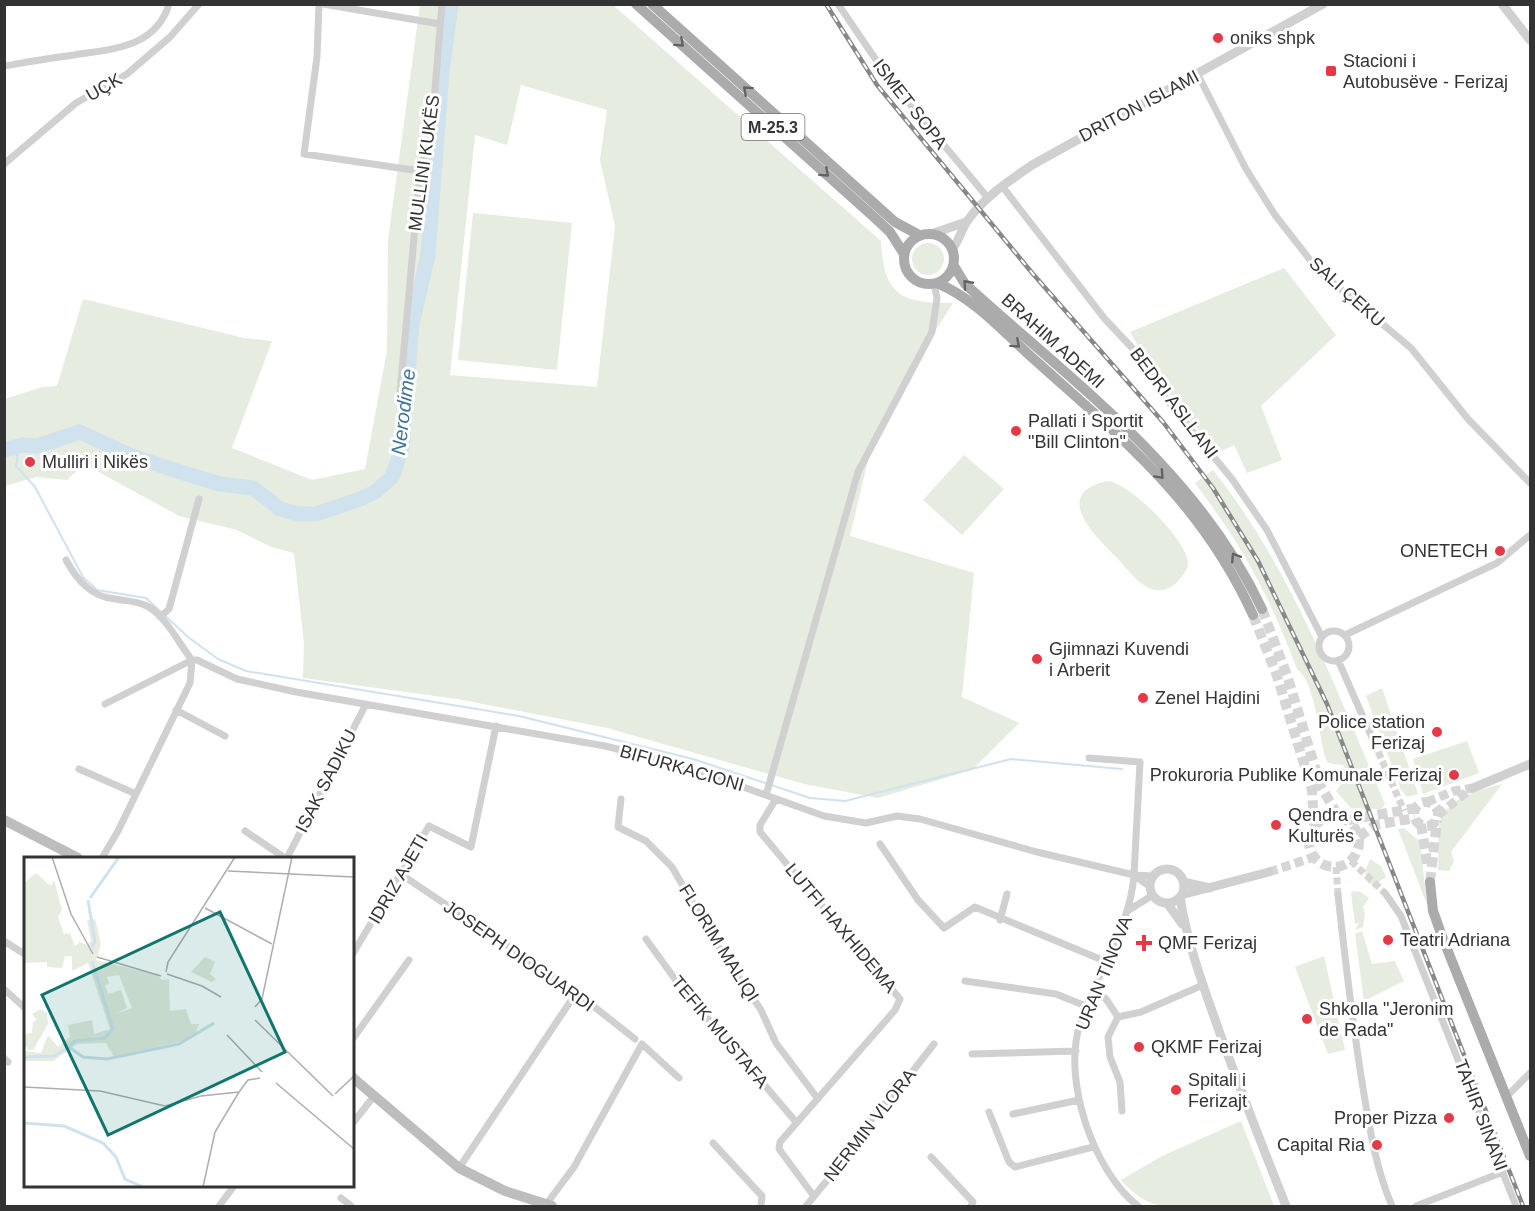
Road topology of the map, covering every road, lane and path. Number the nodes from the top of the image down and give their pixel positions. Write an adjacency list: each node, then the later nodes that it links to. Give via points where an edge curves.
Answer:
1 (169, 4): 13 (street, via 165,16 149,34 121,49)
2 (199, 4): 15 (street, UÇK, via 170,37 126,74 76,103)
3 (319, 4): 16 (street, via 317,57 304,154)
4 (323, 4): 11 (street)
5 (442, 4): 11 (street, MULLINI KUKËS)
6 (636, 4): 23 (main road, BRAHIM ADEMI / M-25.3, one-way to 23, via 875,218)
7 (652, 4): 21 (main road, M-25.3, one-way to 7, via 895,222)
8 (838, 4): 18 (street, ISMET SOPA, via 889,79)
9 (1323, 4): 14 (street, DRITON ISLAMI)
10 (1502, 4): 12 (street)
11 (440, 24): 16 (street, MULLINI KUKËS, via 432,126)
12 (1530, 40)
13 (4, 66)
14 (1198, 75): 17 (street, DRITON ISLAMI, via 1046,156); 27 (street, SALI ÇEKU, via 1246,168 1275,215 1318,270 1410,348 1468,419)
15 (4, 164)
16 (420, 171): 26 (street, MULLINI KUKËS)
17 (1002, 186): 18 (street, DRITON ISLAMI); 33 (street, BEDRI ASLLANI, via 1232,479 1267,530)
18 (988, 198): 19 (street, DRITON ISLAMI)
19 (966, 222): 20 (street, DRITON ISLAMI); 22 (street, DRITON ISLAMI)
20 (932, 234): 21 (main road); 22 (main road, via 943,238)
21 (919, 235): 23 (main road)
22 (952, 249): 24 (main road, BRAHIM ADEMI / M-25.3)
23 (904, 254): 25 (main road, BRAHIM ADEMI / M-25.3, via 904,267 912,278)
24 (954, 266): 25 (main road); 25 (main road, BRAHIM ADEMI / M-25.3, one-way to 24, via 966,299 1160,475 1190,510 1257,612 1240,566 1214,525 1164,465 965,284)
25 (936, 284): 46 (street, via 932,332 858,472)
26 (400, 393)
27 (1530, 483)
28 (199, 499): 31 (street)
29 (1530, 535): 32 (street, via 1497,563)
30 (66, 560): 31 (street, via 76,578 89,589)
31 (164, 614): 34 (street)
32 (1345, 635): 33 (street, via 1335,631); 35 (street, via 1348,650)
33 (1322, 637): 35 (street, via 1321,652 1328,659)
34 (192, 660): 36 (street); 37 (street, BIFURKACIONI, via 237,679); 38 (street, via 190,682)
35 (1338, 660): 41 (street)
36 (105, 704)
37 (366, 704): 39 (street, BIFURKACIONI); 56 (street, ISAK SADIKU)
38 (176, 710): 40 (street); 47 (street)
39 (496, 726): 46 (street, BIFURKACIONI, via 685,766); 58 (street, IDRIZ AJETI, via 471,847 429,826)
40 (225, 736)
41 (1374, 742)
42 (1089, 758): 59 (street, via 1140,762)
43 (1530, 764): 45 (street)
44 (79, 769): 47 (street)
45 (1473, 788)
46 (767, 793): 49 (street, BIFURKACIONI)
47 (136, 794): 54 (street)
48 (621, 799): 97 (street, FLORIM MALIQI, via 618,827 646,841 672,867 761,1010 776,1043)
49 (776, 799): 59 (street, BIFURKACIONI, via 824,816 866,823 897,816 920,819); 97 (street, LUTFI HAXHIDEMA, via 760,825 760,832 900,999 895,1010)
50 (4, 820): 53 (main road)
51 (245, 831): 55 (street, ISAK SADIKU)
52 (880, 844): 71 (street, via 918,900 944,928 975,907)
53 (74, 857)
54 (103, 857)
55 (284, 857)
56 (287, 857)
57 (1269, 872): 63 (street)
58 (402, 875): 75 (street, IDRIZ AJETI); 88 (street, JOSEPH DIOGUARDI, via 573,990)
59 (1134, 875): 60 (street); 64 (street); 70 (street)
60 (1153, 876): 61 (street, via 1170,869); 64 (street)
61 (1183, 882): 63 (street); 68 (street)
62 (1430, 882): 95 (main road, via 1433,911 1443,939)
63 (1210, 888): 68 (street)
64 (1151, 891): 69 (street, via 1160,902); 70 (street, URAN TINOVA)
65 (1386, 893): 109 (street, TAHIR SINANI, via 1401,916)
66 (1007, 894): 71 (street)
67 (1338, 895): 121 (street, via 1351,1012 1370,1128 1382,1183)
68 (1180, 896): 69 (street); 72 (street)
69 (1167, 903): 72 (street)
70 (1128, 910): 78 (street, URAN TINOVA)
71 (1000, 920): 78 (street)
72 (1184, 926): 80 (street)
73 (646, 939): 103 (street, TEFIK MUSTAFA, via 680,986)
74 (4, 941): 76 (street)
75 (354, 952)
76 (24, 954)
77 (409, 960): 87 (street)
78 (1107, 962): 82 (street, URAN TINOVA)
79 (965, 981): 84 (street, via 1056,994)
80 (1203, 985): 86 (street, via 1141,1012); 120 (street, via 1242,1099)
81 (4, 989): 85 (street)
82 (1094, 991): 84 (street, URAN TINOVA); 86 (street, via 1106,999)
83 (570, 1002): 108 (street)
84 (1088, 1006): 90 (street, URAN TINOVA, via 1080,1023)
85 (24, 1007)
86 (1118, 1017): 99 (street, via 1107,1037 1120,1083)
87 (354, 1037)
88 (635, 1039)
89 (934, 1044): 111 (street, NERMIN VLORA)
90 (1076, 1051): 91 (street); 98 (street, URAN TINOVA)
91 (972, 1054)
92 (1530, 1073): 95 (street)
93 (679, 1077): 115 (street, via 642,1044)
94 (354, 1079): 96 (main road)
95 (1508, 1095): 106 (main road)
96 (374, 1096): 102 (street); 108 (main road)
97 (818, 1099): 103 (street, LUTFI HAXHIDEMA)
98 (1079, 1100): 101 (street); 105 (street, URAN TINOVA)
99 (1122, 1111)
100 (989, 1112): 105 (street, via 1009,1162 1015,1167)
101 (1013, 1114)
102 (354, 1121)
103 (796, 1122): 111 (street, LUTFI HAXHIDEMA, via 779,1149)
104 (713, 1143): 116 (street, via 762,1196)
105 (1093, 1147): 119 (street, URAN TINOVA, via 1112,1181)
106 (1530, 1156)
107 (931, 1157): 118 (street, via 973,1202)
108 (459, 1168): 115 (main road)
109 (1503, 1172): 122 (street); 123 (street, TAHIR SINANI)
110 (233, 1187): 113 (street)
111 (813, 1195): 117 (street, NERMIN VLORA)
112 (341, 1198): 114 (street)
113 (219, 1206)
114 (351, 1206)
115 (548, 1206)
116 (761, 1206)
117 (806, 1206)
118 (971, 1206)
119 (1138, 1206)
120 (1286, 1206)
121 (1392, 1206)
122 (1416, 1206)
123 (1516, 1206)

